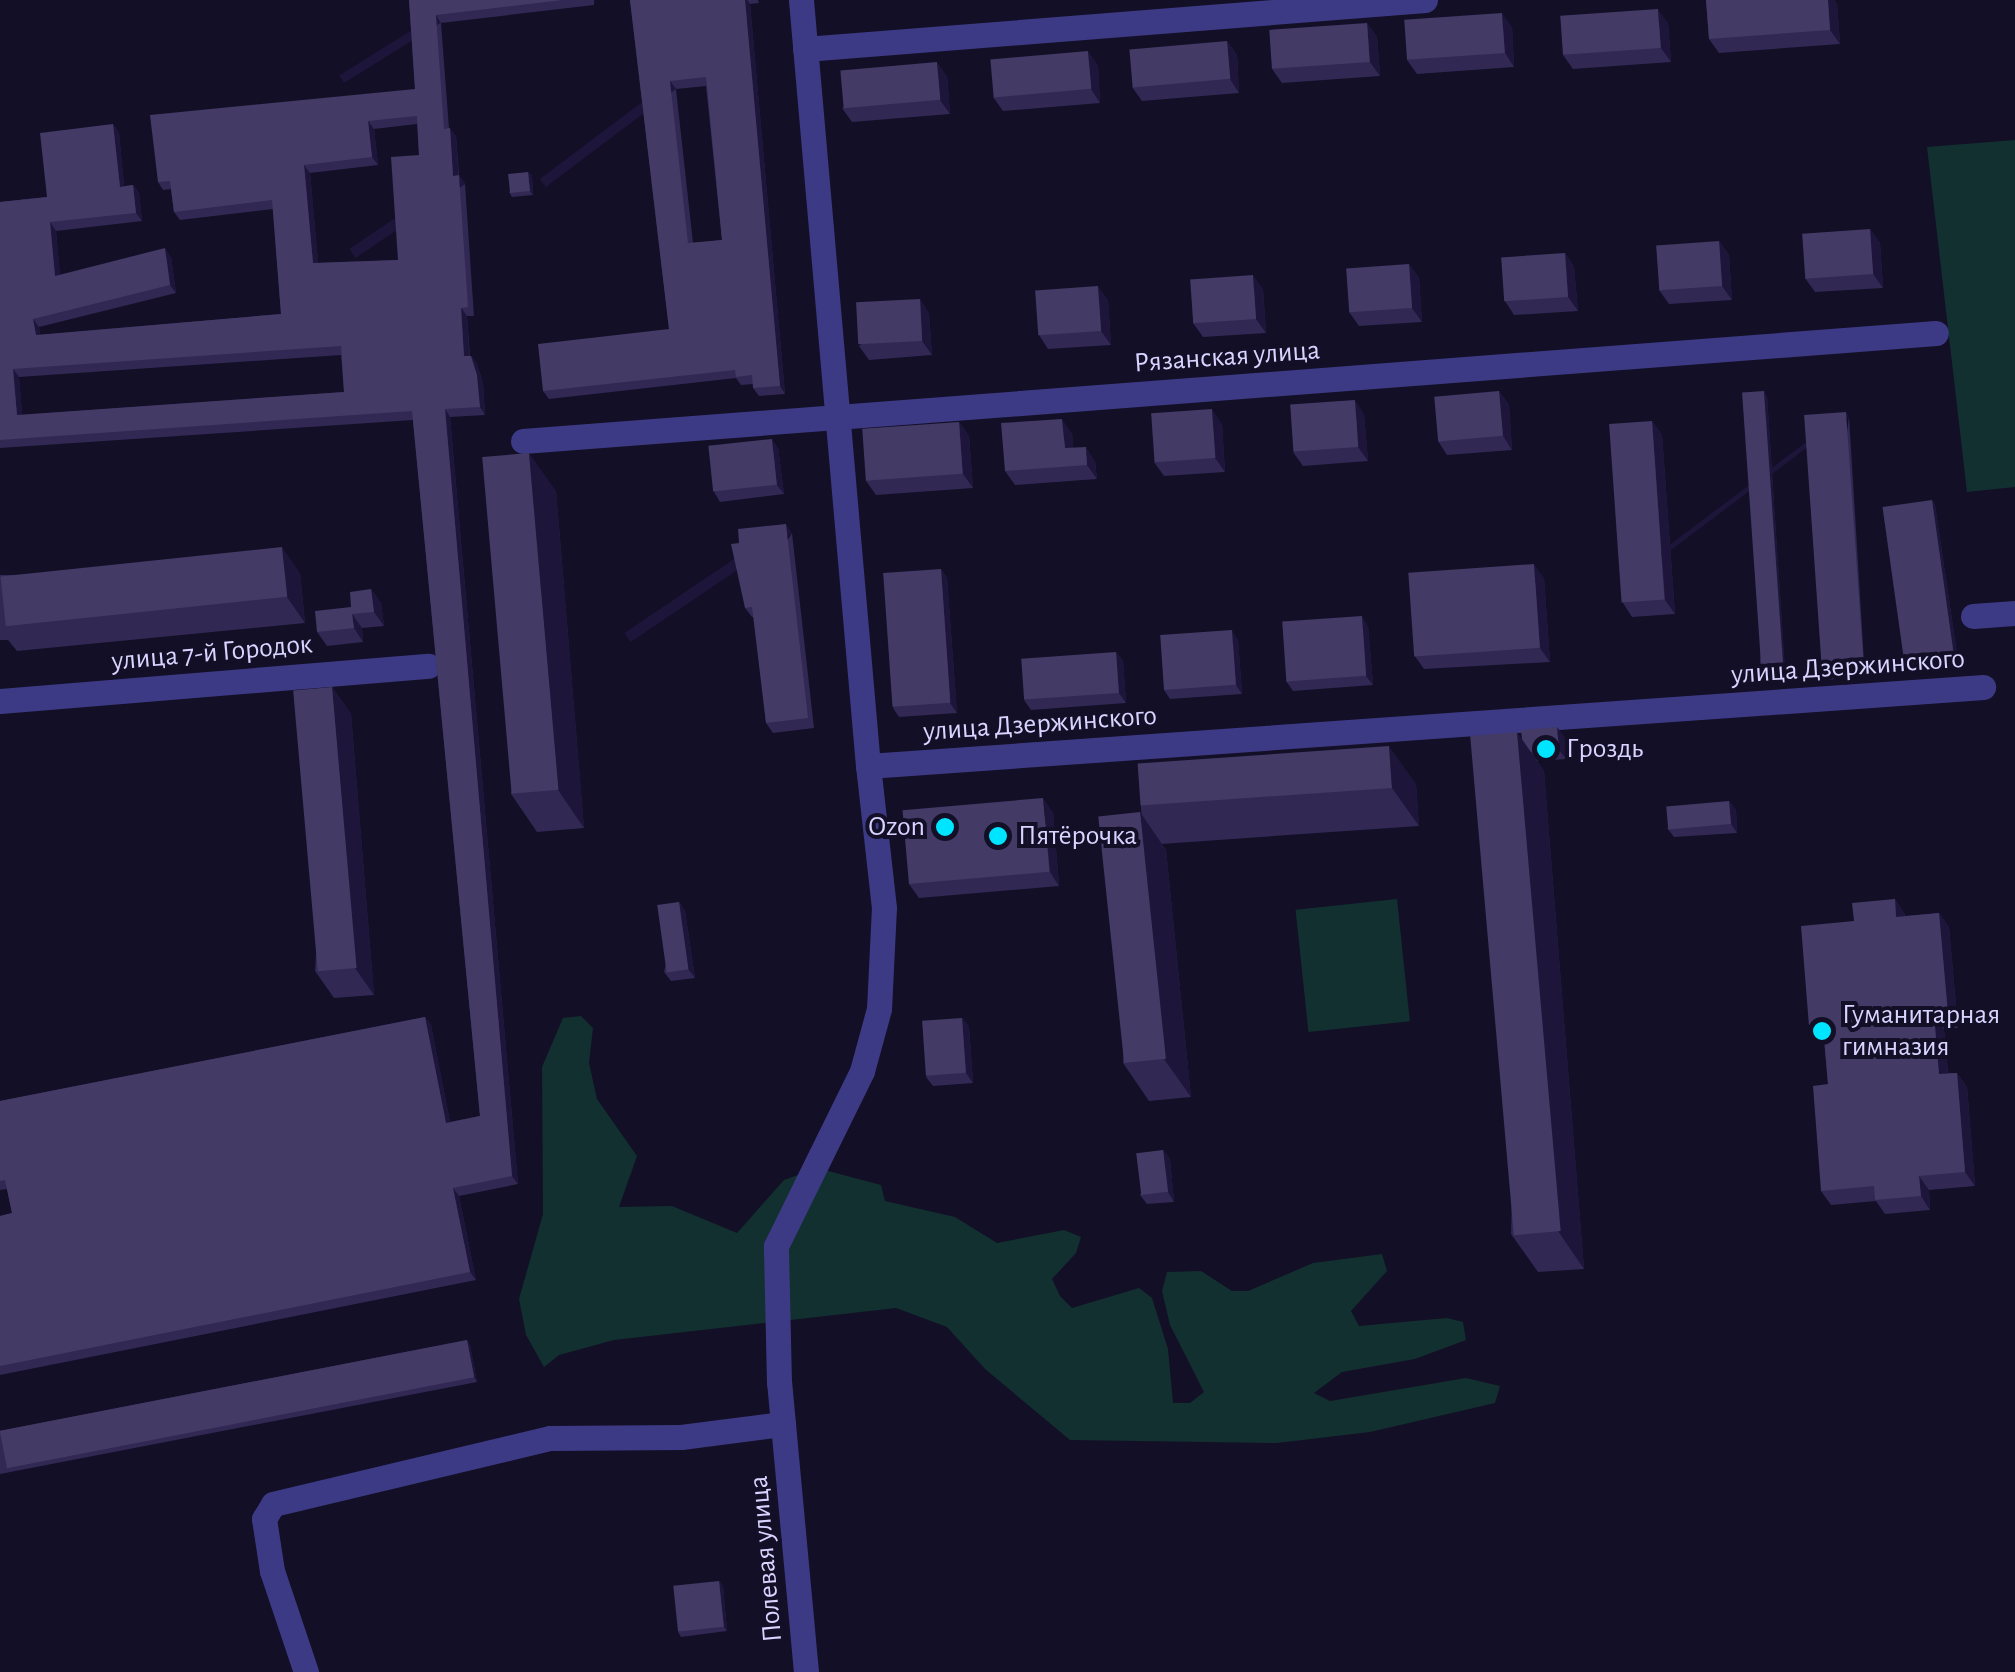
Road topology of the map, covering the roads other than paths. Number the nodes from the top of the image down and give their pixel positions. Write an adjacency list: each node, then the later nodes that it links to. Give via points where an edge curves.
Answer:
1 (800, 0): 3 (street)
2 (1425, 0): 3 (street)
3 (805, 49): 5 (street)
4 (1936, 333): 5 (street, Рязанская улица)
5 (836, 417): 6 (street, Рязанская улица); 12 (street)
6 (523, 441)
7 (2015, 613): 8 (street, улица Дзержинского)
8 (1973, 616)
9 (429, 666): 11 (street, улица 7-й Городок)
10 (1983, 687): 12 (street, улица Дзержинского)
11 (0, 700)
12 (868, 766): 13 (street, Полевая улица, via 884,908 879,1009 862,1071 776,1246)
13 (784, 1432): 14 (street, via 550,1438 273,1504 264,1519 272,1571); 15 (street, Полевая улица)
14 (306, 1672)
15 (806, 1672)

